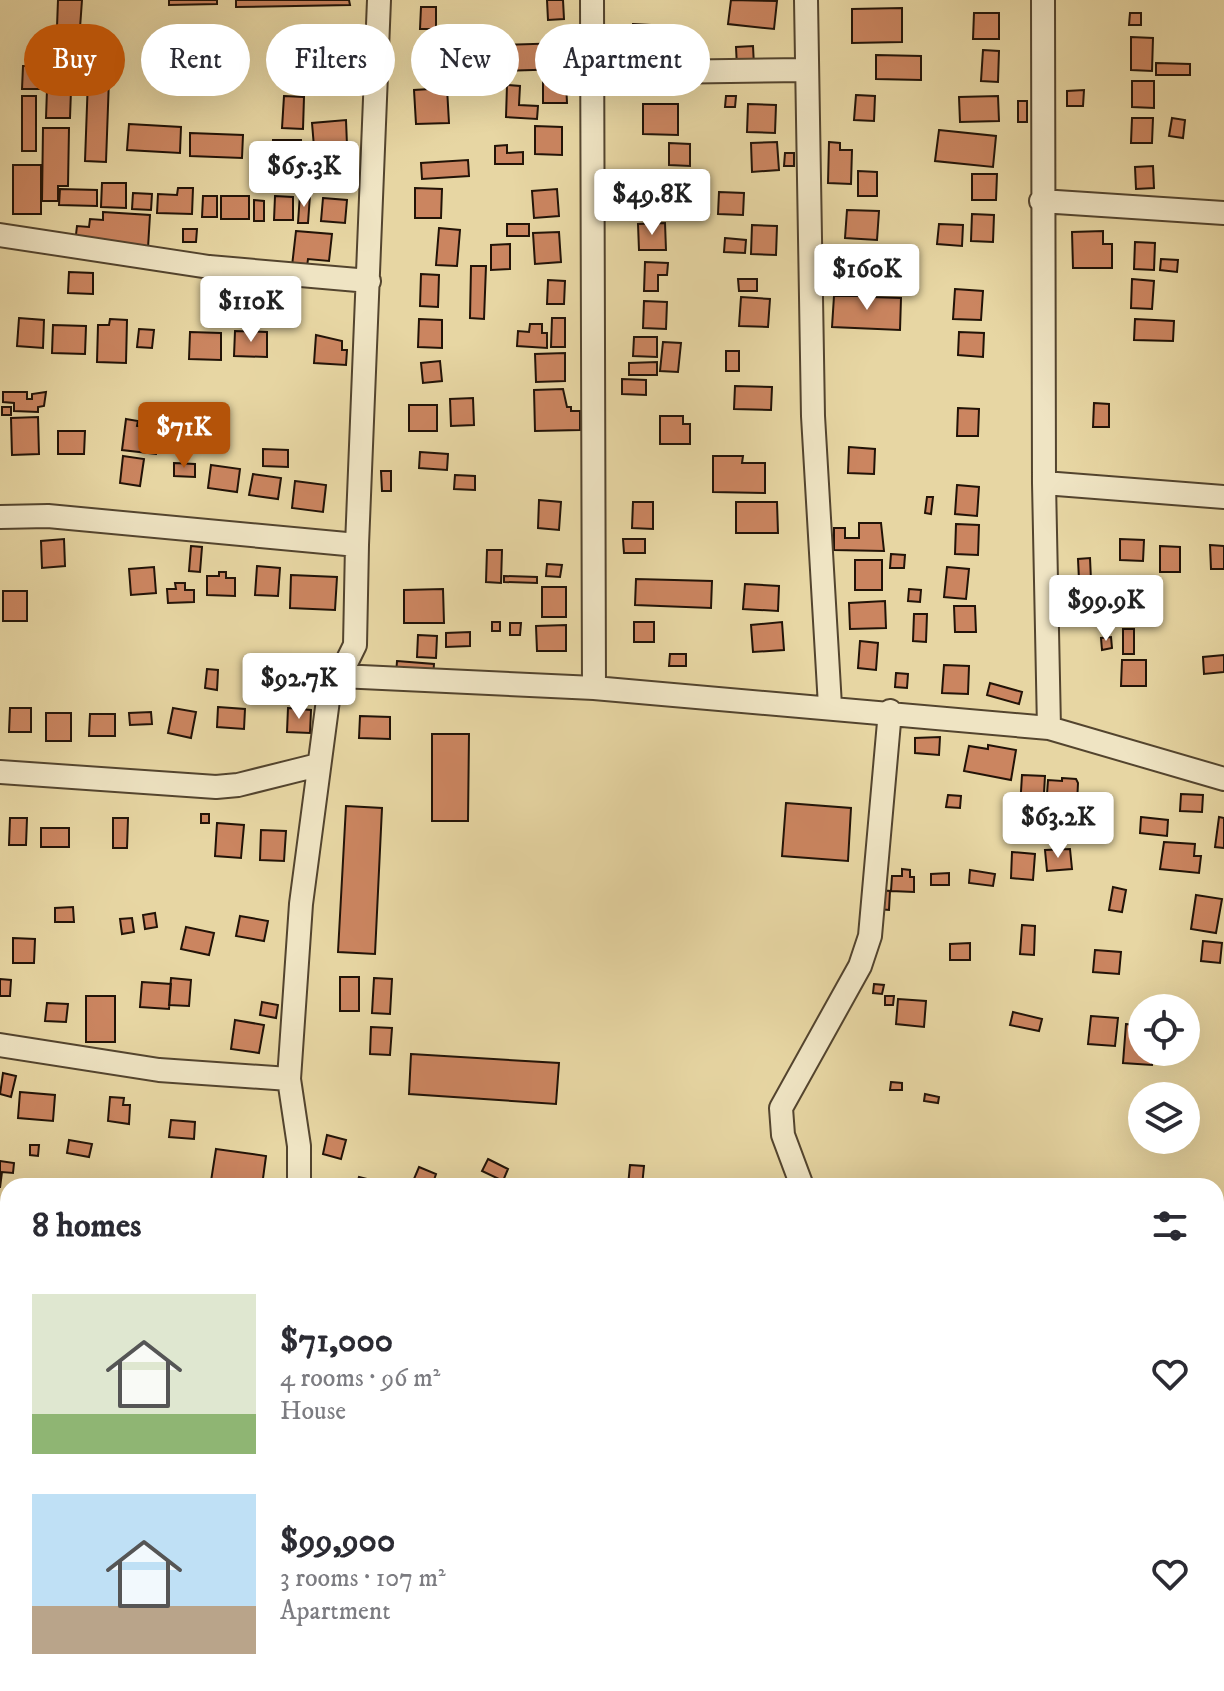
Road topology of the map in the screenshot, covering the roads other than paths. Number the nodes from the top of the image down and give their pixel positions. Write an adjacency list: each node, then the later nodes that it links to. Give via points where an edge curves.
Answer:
1 (379, 0): 12 (street)
2 (592, 0): 5 (street)
3 (806, 0): 6 (street)
4 (1043, 0): 9 (street)
5 (592, 24)
6 (806, 70): 7 (street); 19 (street, via 813,416)
7 (710, 71)
8 (593, 96): 18 (street)
9 (1041, 201): 10 (street); 13 (street)
10 (1224, 213)
11 (0, 235): 12 (street, via 209,267)
12 (369, 281): 16 (street)
13 (1044, 483): 14 (street); 21 (street)
14 (1224, 497)
15 (0, 517): 16 (street, via 48,516)
16 (357, 545): 17 (street, via 355,645)
17 (340, 676): 18 (street); 22 (street, via 328,700)
18 (594, 688): 19 (street)
19 (830, 706): 20 (street)
20 (890, 711): 21 (street); 28 (street, via 870,936 848,990 781,1108 783,1135)
21 (1049, 728): 24 (street)
22 (318, 765): 23 (street, via 216,787); 26 (street, via 301,904)
23 (0, 772)
24 (1224, 779)
25 (0, 1045): 26 (street, via 159,1070)
26 (289, 1079): 27 (street)
27 (299, 1178)
28 (799, 1178)

